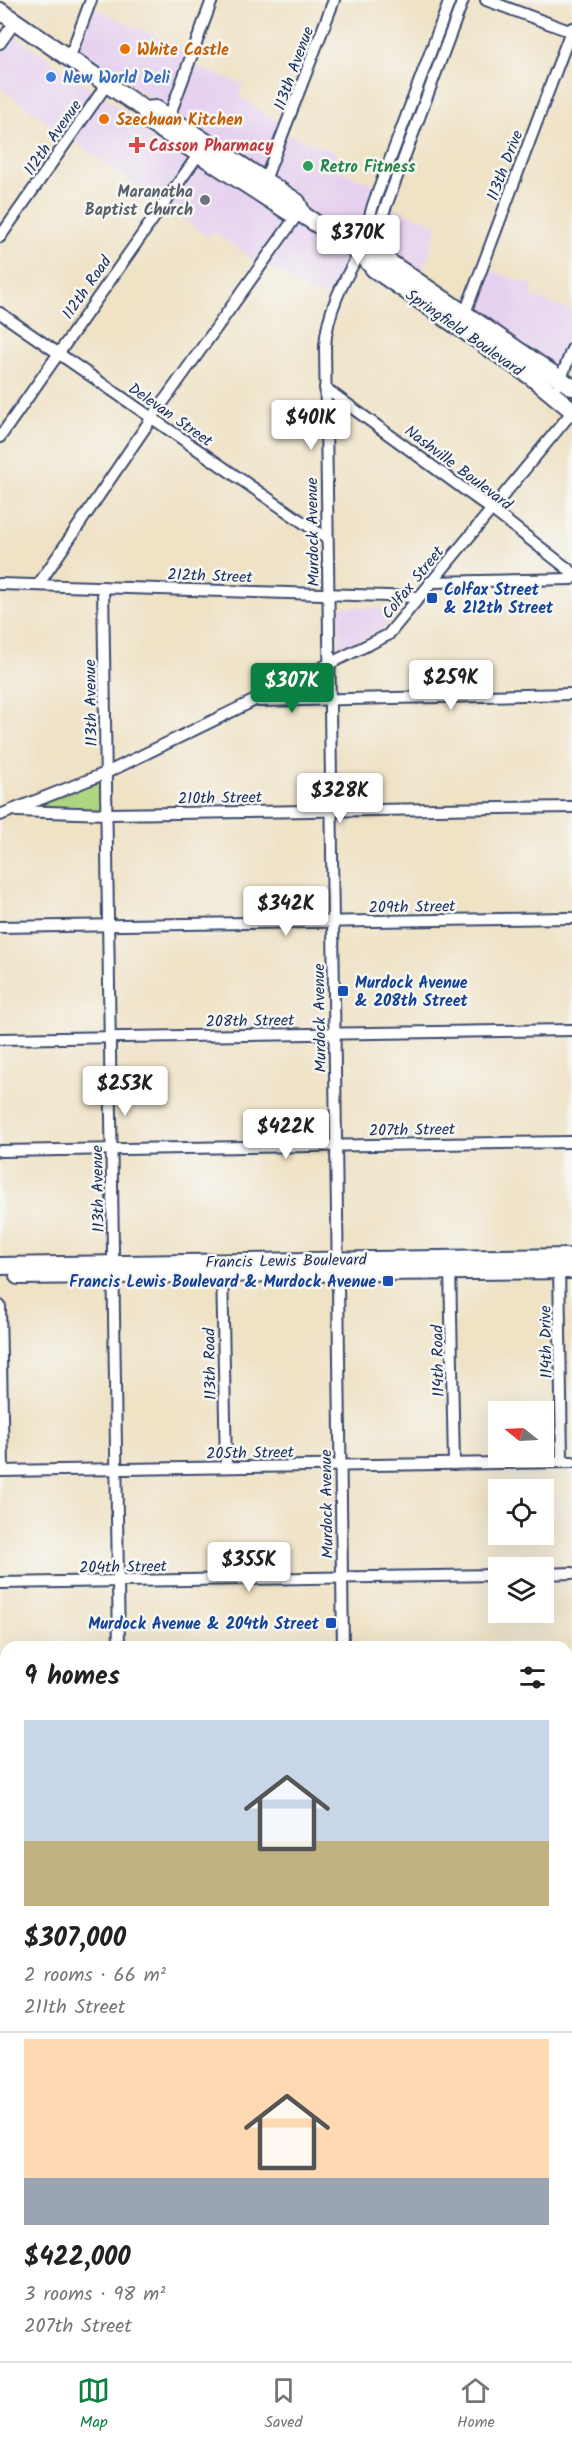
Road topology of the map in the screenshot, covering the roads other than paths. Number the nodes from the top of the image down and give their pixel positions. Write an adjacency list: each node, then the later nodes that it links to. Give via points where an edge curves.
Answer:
1 (91, 0): 11 (street)
2 (212, 0): 16 (street)
3 (334, 0): 18 (street, 113th Avenue)
4 (450, 0): 13 (street, Murdock Avenue)
5 (463, 0): 14 (street, Murdock Avenue)
6 (486, 0): 9 (street)
7 (0, 11): 8 (main road, Springfield Boulevard)
8 (15, 22): 10 (street); 11 (main road, Springfield Boulevard)
9 (572, 30): 23 (street, 113th Drive)
10 (0, 43)
11 (69, 59): 12 (main road, Springfield Boulevard)
12 (108, 84): 15 (main road, Springfield Boulevard); 20 (street, 112th Avenue)
13 (413, 99): 14 (street); 21 (street, Murdock Avenue, via 373,205)
14 (424, 103): 21 (street, Murdock Avenue, via 383,214)
15 (145, 110): 16 (main road, Springfield Boulevard, via 156,110); 17 (main road, Springfield Boulevard, via 148,120)
16 (169, 117): 18 (main road, Springfield Boulevard)
17 (198, 155): 19 (main road, Springfield Boulevard, via 289,212); 25 (street, 112th Road)
18 (265, 180): 19 (main road, Springfield Boulevard, via 297,202)
19 (300, 211): 21 (main road, Springfield Boulevard); 30 (street)
20 (0, 237)
21 (360, 252): 23 (main road, Springfield Boulevard, via 383,258); 27 (street, Murdock Avenue, via 329,317); 28 (main road, Springfield Boulevard, via 374,269)
22 (0, 312): 25 (street, Delevan Street)
23 (465, 313): 26 (main road, Springfield Boulevard)
24 (572, 349): 26 (street)
25 (58, 354): 30 (street, Delevan Street); 31 (street, 112th Road)
26 (567, 382): 28 (street)
27 (325, 388): 32 (street, Nashville Boulevard); 33 (street, Murdock Avenue)
28 (554, 395): 29 (main road, Springfield Boulevard)
29 (572, 411): 32 (street, Colfax Street)
30 (151, 419): 33 (street, Delevan Street); 38 (street)
31 (0, 437)
32 (491, 509): 34 (street, Nashville Boulevard); 36 (street, Colfax Street)
33 (327, 539): 40 (street, Murdock Avenue)
34 (572, 572)
35 (572, 579): 36 (street)
36 (430, 582): 41 (street, Colfax Street)
37 (0, 584): 38 (street, 212th Street)
38 (38, 585): 39 (street, 212th Street)
39 (103, 587): 40 (street, 212th Street); 46 (street, 113th Avenue)
40 (328, 594): 41 (street, 212th Street); 42 (street, Murdock Avenue)
41 (420, 597): 42 (street, Colfax Street, via 388,635)
42 (330, 664): 44 (street, Murdock Avenue); 45 (street, Colfax Street)
43 (572, 694): 44 (street)
44 (330, 698): 45 (street); 49 (street, Murdock Avenue)
45 (253, 701): 46 (street, Colfax Street)
46 (106, 773): 48 (street, Colfax Street); 50 (street, 113th Avenue)
47 (572, 807): 49 (street, 210th Street)
48 (12, 810): 50 (street, 210th Street); 51 (street, Colfax Street)
49 (330, 810): 50 (street, 210th Street); 53 (street, Murdock Avenue)
50 (107, 814): 54 (street, 113th Avenue)
51 (0, 815)
52 (572, 918): 53 (street, 209th Street)
53 (332, 922): 54 (street, 209th Street); 57 (street, Murdock Avenue)
54 (108, 926): 55 (street, 209th Street); 58 (street, 113th Avenue)
55 (0, 927)
56 (572, 1030): 57 (street, 208th Street)
57 (334, 1034): 58 (street, 208th Street); 61 (street, Murdock Avenue)
58 (110, 1037): 59 (street, 208th Street); 62 (street, 113th Avenue)
59 (0, 1039)
60 (572, 1142): 61 (street, 207th Street)
61 (335, 1145): 62 (street, 207th Street); 67 (street, Murdock Avenue)
62 (111, 1149): 63 (street, 207th Street); 69 (street, 113th Avenue)
63 (0, 1151)
64 (450, 1264): 65 (main road, Francis Lewis Boulevard); 67 (main road, Francis Lewis Boulevard); 73 (street, 114th Road)
65 (565, 1264): 72 (street, 114th Drive)
66 (0, 1266): 69 (main road, Francis Lewis Boulevard)
67 (337, 1266): 68 (main road, Francis Lewis Boulevard); 74 (street, Murdock Avenue)
68 (222, 1267): 69 (main road, Francis Lewis Boulevard); 75 (street, 113th Road)
69 (112, 1269): 70 (main road, Francis Lewis Boulevard); 76 (street, 113th Avenue)
70 (0, 1277)
71 (0, 1306): 77 (street)
72 (567, 1462): 73 (street, 205th Street)
73 (454, 1464): 74 (street, 205th Street)
74 (340, 1465): 75 (street, 205th Street); 81 (street, Murdock Avenue)
75 (226, 1467): 76 (street, 205th Street)
76 (117, 1469): 77 (street, 205th Street); 82 (street, 113th Avenue)
77 (1, 1471)
78 (572, 1573): 79 (street)
79 (554, 1574)
80 (488, 1575): 81 (street, 204th Street)
81 (342, 1577): 82 (street, 204th Street); 85 (street, Murdock Avenue)
82 (118, 1581): 83 (street, 204th Street); 84 (street, 113th Avenue)
83 (0, 1582)
84 (119, 1641)
85 (343, 1641)

